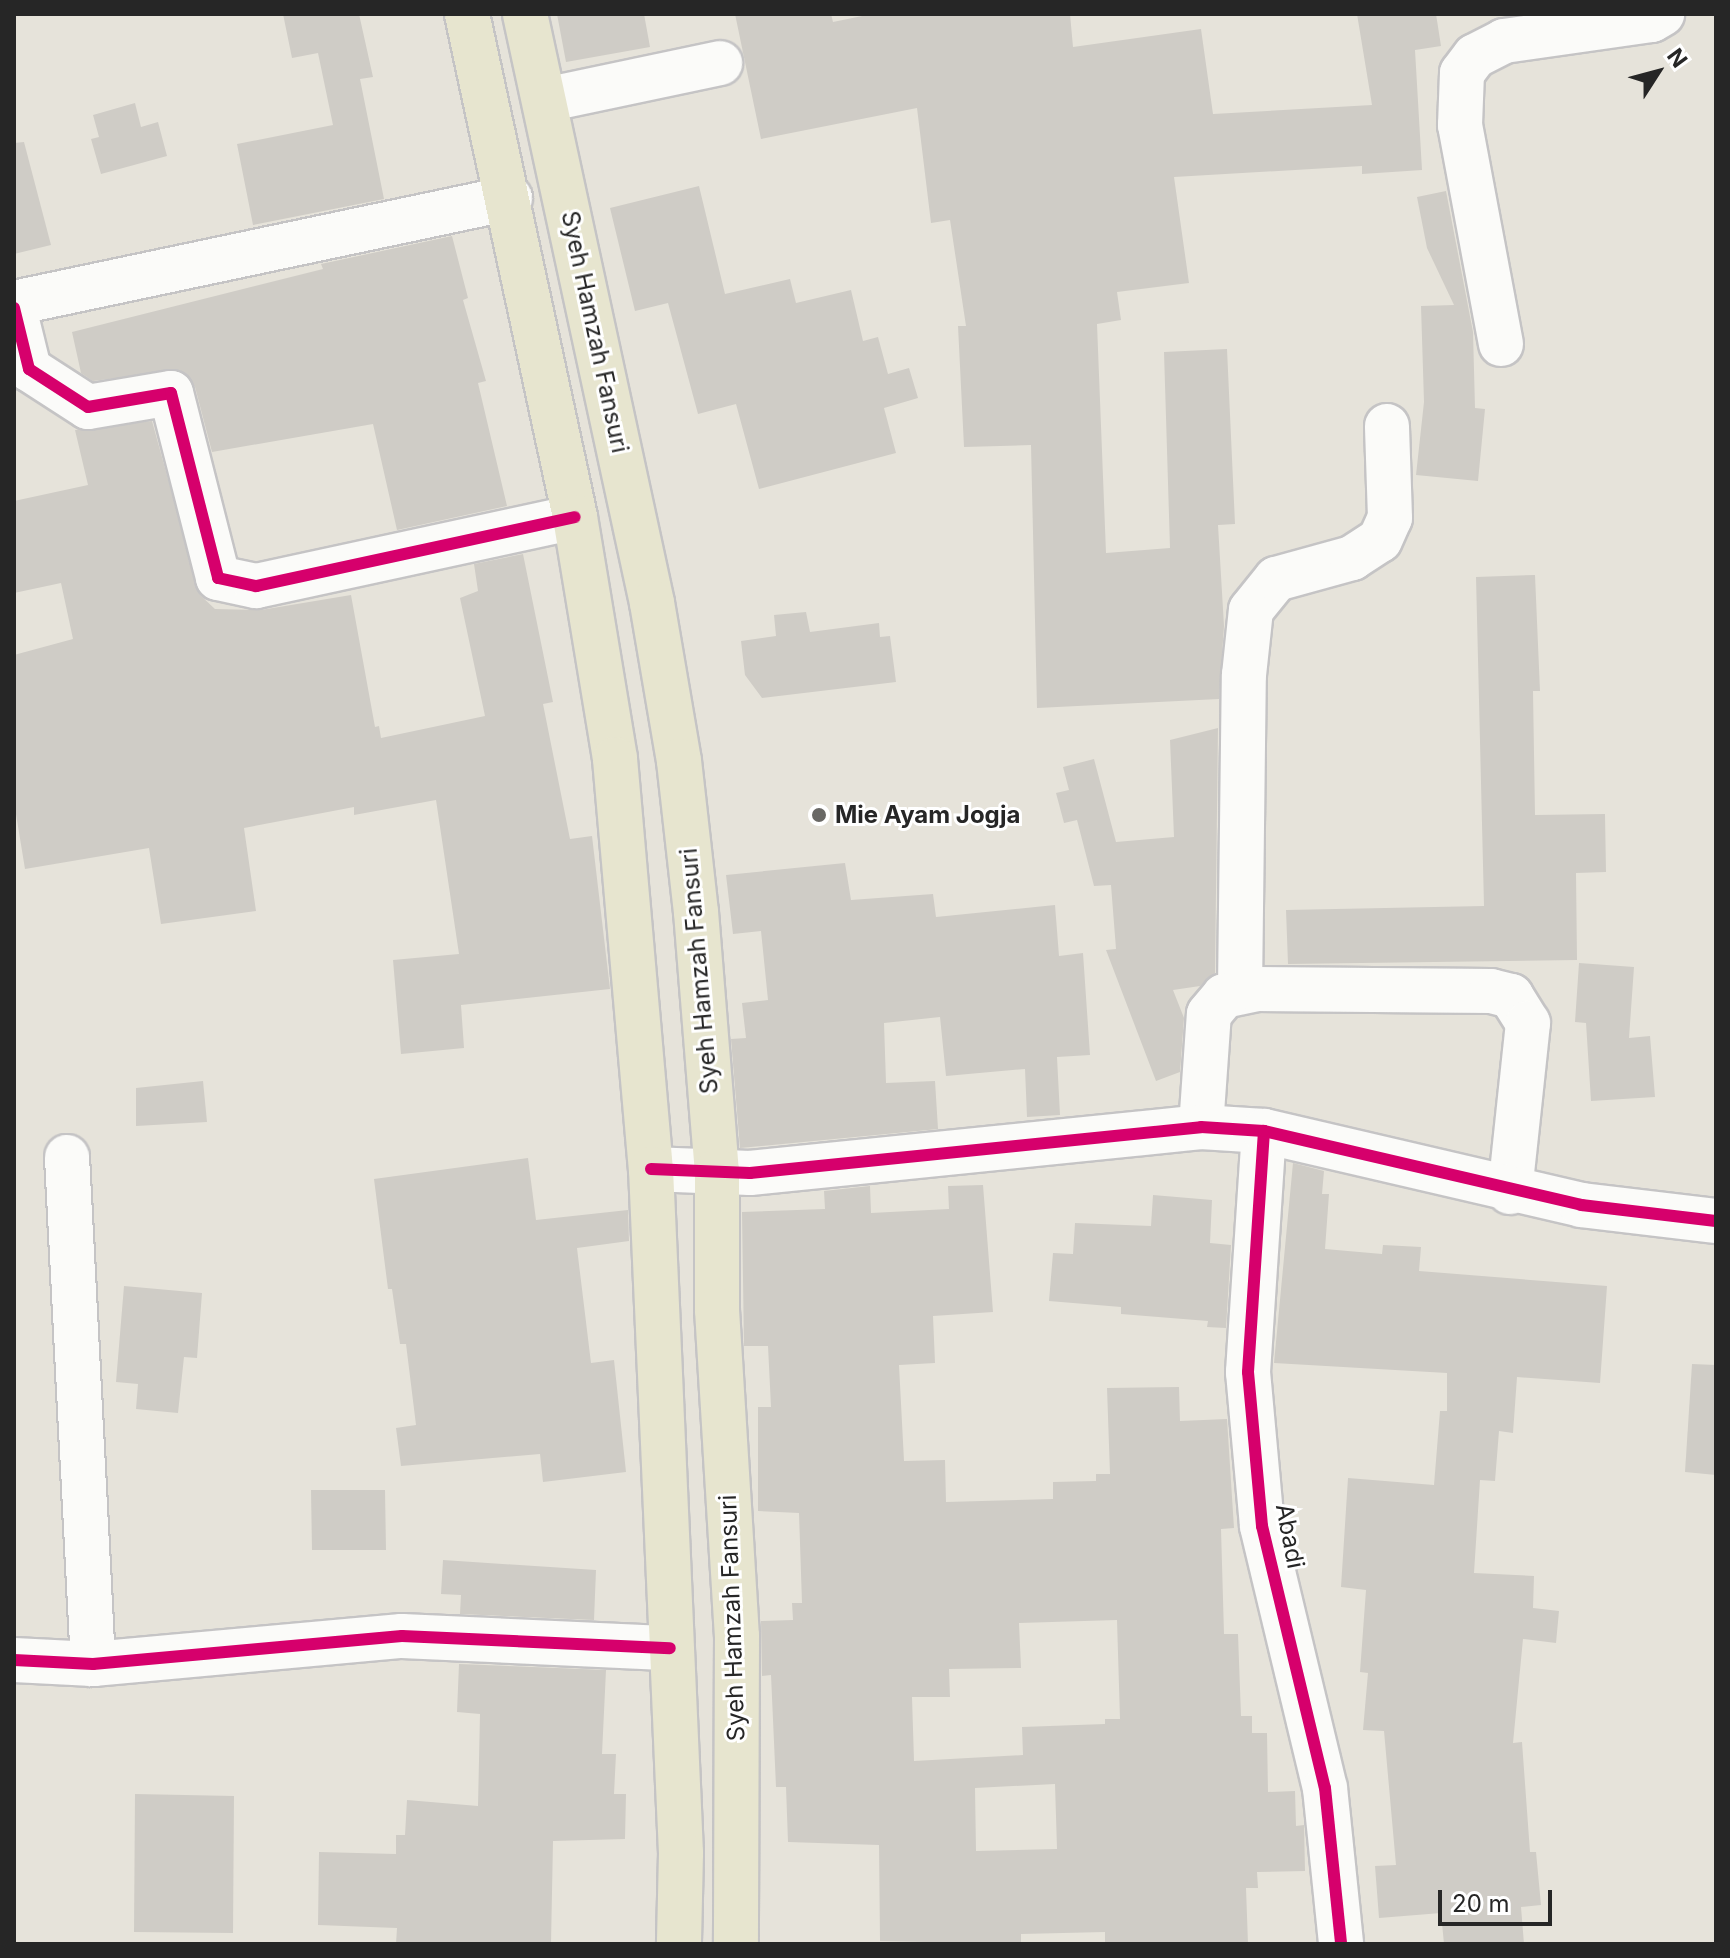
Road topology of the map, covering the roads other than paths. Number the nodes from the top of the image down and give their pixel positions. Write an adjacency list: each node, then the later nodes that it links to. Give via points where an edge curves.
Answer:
1 (467, 14): 6 (main road)
2 (525, 14): 5 (main road, Syeh Hamzah Fansuri)
3 (1662, 14): 8 (street, via 1652,20 1504,41 1475,56 1462,73 1460,125)
4 (720, 63): 5 (street)
5 (545, 100): 16 (main road, Syeh Hamzah Fansuri, via 634,512 679,761)
6 (510, 198): 7 (street); 10 (main road)
7 (14, 305): 10 (street, via 29,369 88,407 171,393 218,578 256,586)
8 (1501, 344)
9 (1387, 426): 11 (street, via 1390,518 1380,540 1352,558 1276,579 1251,610 1244,675)
10 (575, 517): 15 (main road, via 615,759)
11 (1240, 990): 12 (street, via 1224,996 1209,1014); 17 (street, via 1491,991 1511,996 1528,1023)
12 (1201, 1127): 13 (street); 16 (street, via 750,1173)
13 (1264, 1131): 17 (street); 25 (street, Abadi, via 1248,1372 1262,1526 1325,1788)
14 (67, 1157): 22 (street)
15 (651, 1169): 16 (street); 20 (main road)
16 (717, 1171): 19 (main road, Syeh Hamzah Fansuri, via 717,1310)
17 (1510, 1192): 18 (street)
18 (1716, 1221)
19 (737, 1636): 20 (main road); 24 (main road, Syeh Hamzah Fansuri)
20 (671, 1642): 22 (street, via 402,1636); 23 (main road, via 681,1865)
21 (14, 1660): 22 (street)
22 (93, 1664)
23 (679, 1944)
24 (736, 1944)
25 (1341, 1944)

